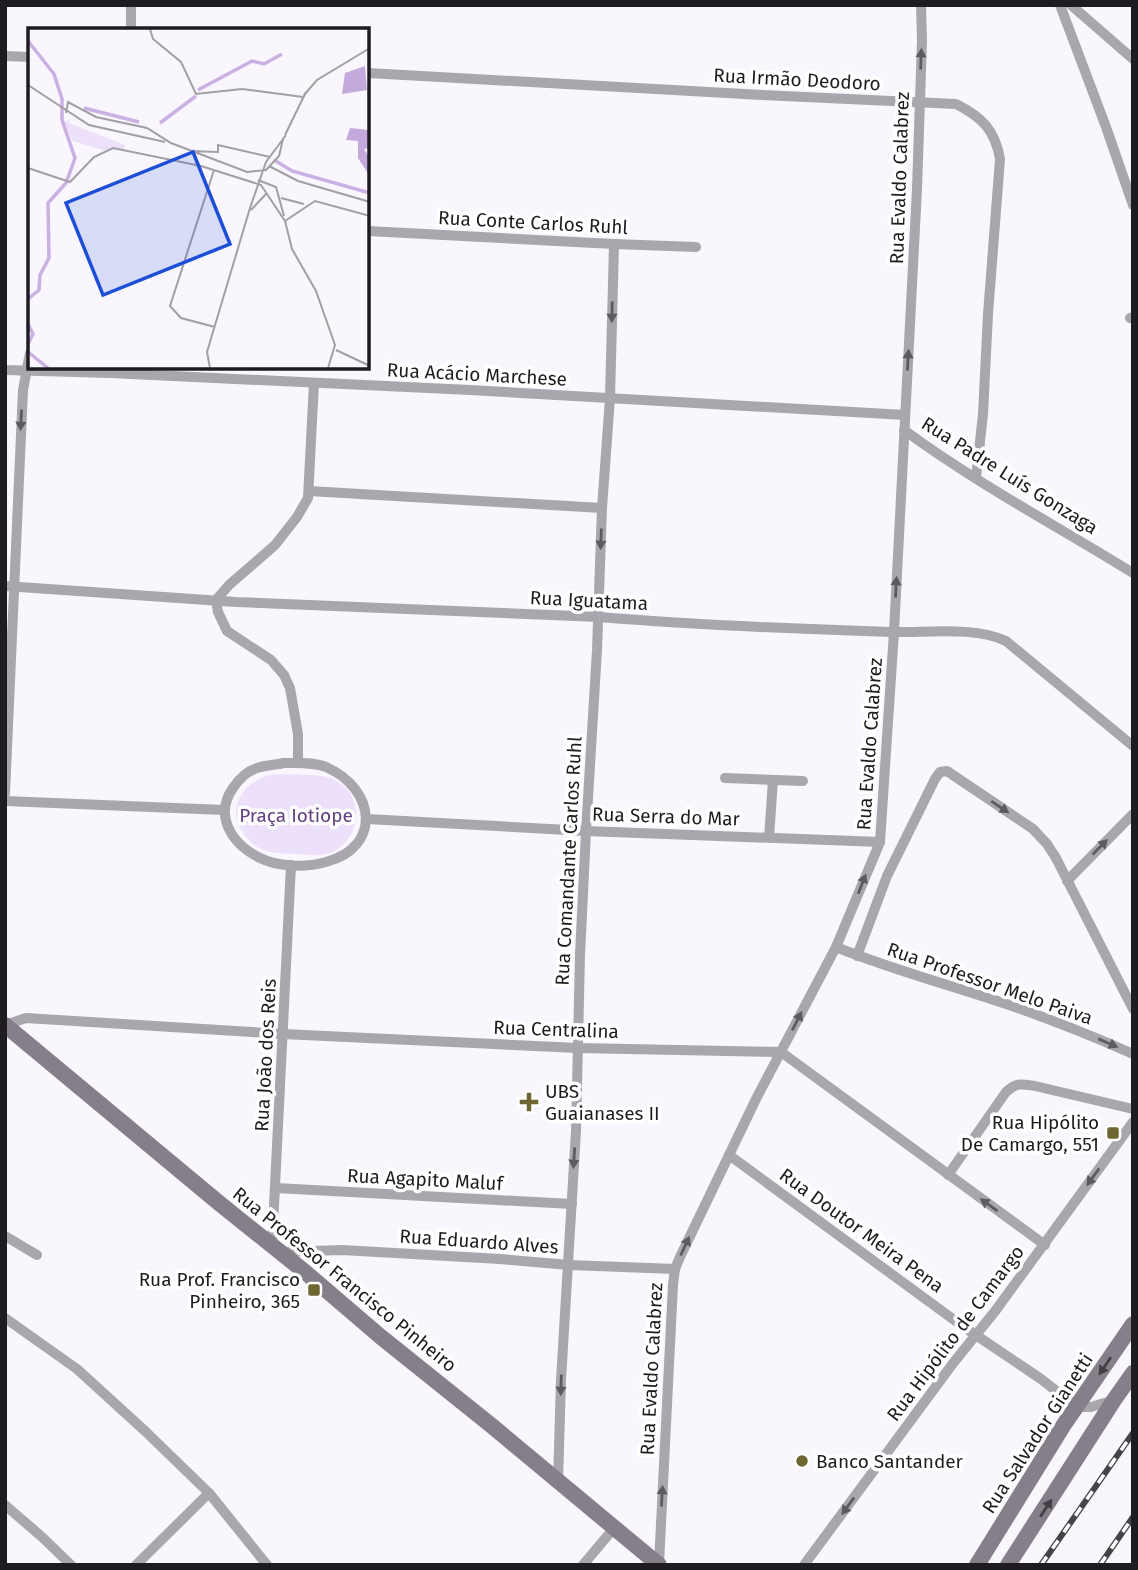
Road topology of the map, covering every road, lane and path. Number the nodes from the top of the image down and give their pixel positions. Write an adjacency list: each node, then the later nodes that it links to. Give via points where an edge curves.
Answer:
1 (131, 5): 5 (street)
2 (921, 5): 10 (street, Rua Evaldo Calabrez, one-way to 2)
3 (1060, 5): 11 (street)
4 (1071, 5): 8 (street)
5 (131, 28)
6 (5, 56): 7 (street)
7 (28, 57)
8 (1133, 59)
9 (369, 72): 10 (street, Rua Irmão Deodoro)
10 (919, 102): 20 (street, Rua Evaldo Calabrez, one-way to 10); 24 (street, Rua Irmão Deodoro, via 956,104 971,111 991,131 1000,159)
11 (1133, 205)
12 (369, 231): 13 (street, Rua Conte Carlos Ruhl)
13 (614, 244): 14 (street, Rua Conte Carlos Ruhl); 19 (street, Rua Comandante Carlos Ruhl, one-way to 19)
14 (696, 247)
15 (28, 362): 17 (street)
16 (5, 370): 17 (street, Rua Acácio Marchese)
17 (26, 371): 18 (street, Rua Acácio Marchese); 23 (street, one-way to 23)
18 (314, 383): 19 (street, Rua Acácio Marchese); 25 (street)
19 (610, 398): 20 (street, Rua Acácio Marchese); 26 (street, Rua Comandante Carlos Ruhl)
20 (905, 415): 21 (street, Rua Evaldo Calabrez)
21 (904, 430): 24 (street, Rua Padre Luís Gonzaga); 31 (street, Rua Evaldo Calabrez, one-way to 21)
22 (5, 475): 23 (street)
23 (19, 475): 28 (street)
24 (976, 478): 27 (street, Rua Padre Luís Gonzaga)
25 (309, 491): 26 (street); 29 (street, via 285,533)
26 (602, 508): 30 (street, Rua Comandante Carlos Ruhl, one-way to 30)
27 (1133, 573)
28 (9, 586): 29 (street, Rua Iguatama); 37 (street)
29 (216, 600): 30 (street, Rua Iguatama); 33 (street, via 227,631 271,660 284,676 296,719)
30 (598, 617): 31 (street, Rua Iguatama); 42 (street, Rua Comandante Carlos Ruhl)
31 (894, 632): 32 (street, Rua Iguatama, via 976,633 1006,641); 44 (street, Rua Evaldo Calabrez)
32 (1133, 746)
33 (298, 763): 39 (street, via 256,768 239,780); 41 (street, via 325,767 344,777 359,794)
34 (725, 778): 35 (street)
35 (773, 780): 36 (street); 43 (street)
36 (803, 781)
37 (5, 793)
38 (5, 801): 39 (street)
39 (224, 810): 45 (street, via 231,833 244,847 258,857)
40 (1133, 814): 46 (street, one-way to 40)
41 (367, 819): 42 (street, Rua Serra do Mar); 45 (street, via 364,833 342,855 324,863)
42 (586, 831): 43 (street, Rua Serra do Mar); 52 (street, Rua Comandante Carlos Ruhl)
43 (769, 838): 44 (street, Rua Serra do Mar)
44 (880, 842): 47 (street, Rua Evaldo Calabrez, one-way to 44)
45 (291, 865): 51 (street, Rua João dos Reis)
46 (1067, 881): 48 (street, one-way to 46, via 902,842 943,770 1033,829 1047,844); 49 (street)
47 (836, 947): 48 (street, Rua Professor Melo Paiva); 53 (street, Rua Evaldo Calabrez, one-way to 47)
48 (857, 956): 54 (street, Rua Professor Melo Paiva, one-way to 54, via 1042,1017)
49 (1133, 1009)
50 (5, 1025): 51 (street, Rua Centralina, via 26,1018); 63 (street, Rua Professor Francisco Pinheiro)
51 (283, 1034): 52 (street, Rua Centralina); 59 (street, Rua João dos Reis)
52 (578, 1048): 53 (street, Rua Centralina); 60 (street, Rua Comandante Carlos Ruhl, one-way to 60)
53 (780, 1052): 57 (street, Rua Evaldo Calabrez); 58 (street)
54 (1133, 1054)
55 (1133, 1109): 58 (street, via 1014,1085)
56 (1133, 1122): 62 (street, Rua Hipólito de Camargo, one-way to 62)
57 (729, 1155): 66 (street, Rua Evaldo Calabrez, one-way to 57); 69 (street, Rua Doutor Meira Pena)
58 (948, 1175): 62 (street, one-way to 58)
59 (276, 1188): 60 (street, Rua Agapito Maluf); 63 (street, Rua João dos Reis)
60 (572, 1204): 65 (street, Rua Comandante Carlos Ruhl)
61 (5, 1236): 64 (street)
62 (1045, 1245): 69 (street, Rua Hipólito de Camargo)
63 (276, 1249): 65 (street, Rua Eduardo Alves); 73 (street, Rua Professor Francisco Pinheiro)
64 (37, 1255)
65 (569, 1265): 66 (street, Rua Eduardo Alves); 73 (street, Rua Comandante Carlos Ruhl, one-way to 73)
66 (675, 1269): 77 (street, Rua Evaldo Calabrez, one-way to 66)
67 (5, 1318): 74 (street, via 77,1370)
68 (1133, 1324): 72 (street, Rua Salvador Gianetti, one-way to 72)
69 (976, 1334): 72 (street, Rua Doutor Meira Pena); 82 (street, Rua Hipólito de Camargo, one-way to 82)
70 (1133, 1373): 71 (street)
71 (1114, 1400): 72 (street); 84 (street, one-way to 71)
72 (1077, 1407): 83 (street, Rua Salvador Gianetti)
73 (558, 1481): 76 (street, Rua Professor Francisco Pinheiro)
74 (208, 1493): 79 (street); 80 (street)
75 (5, 1505): 78 (street)
76 (614, 1528): 77 (street, Rua Professor Francisco Pinheiro); 81 (street)
77 (659, 1564)
78 (71, 1565)
79 (136, 1565)
80 (267, 1565)
81 (583, 1565)
82 (804, 1565)
83 (977, 1565)
84 (1008, 1565)

